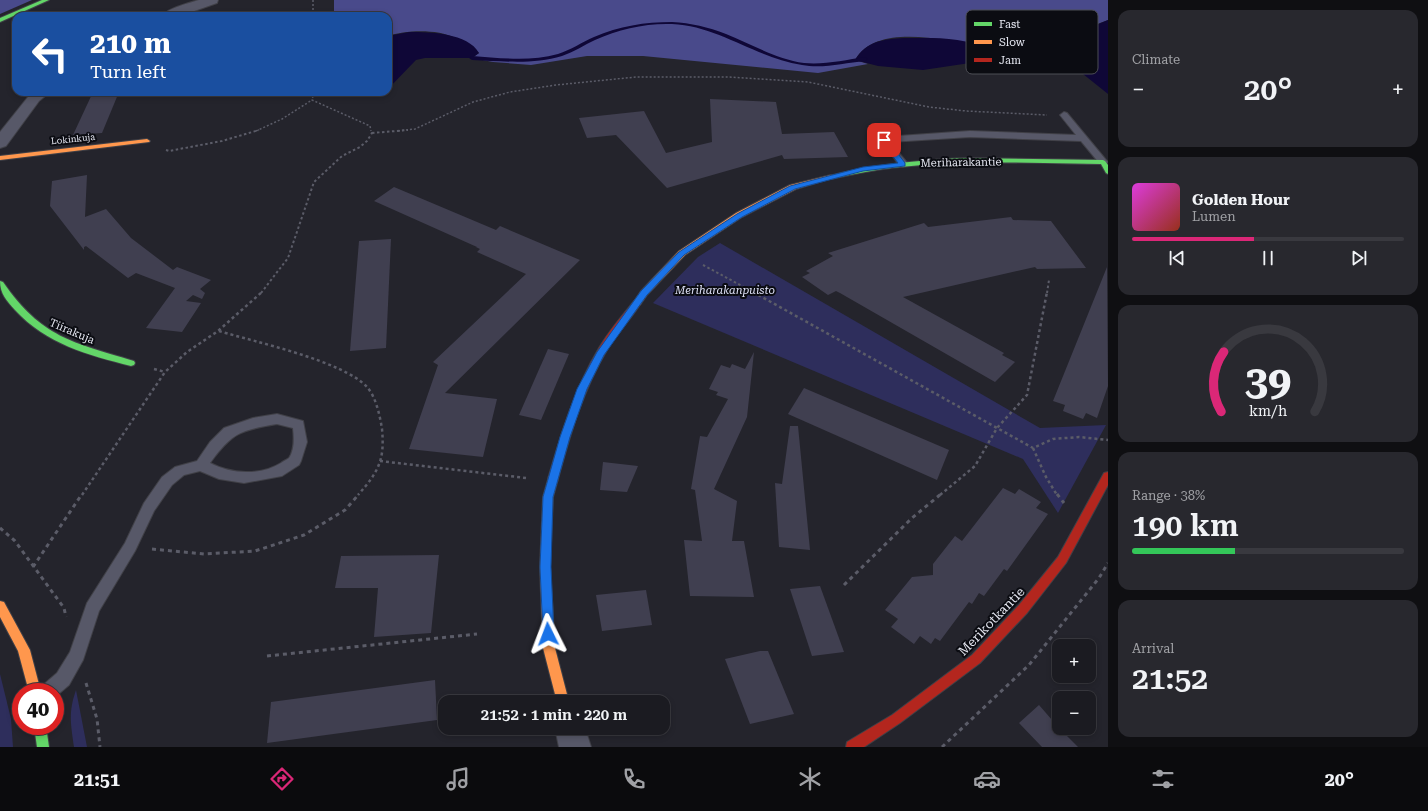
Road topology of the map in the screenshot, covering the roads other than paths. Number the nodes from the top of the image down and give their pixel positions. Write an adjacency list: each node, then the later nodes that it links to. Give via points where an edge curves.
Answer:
1 (46, 0): 3 (street)
2 (212, 0): 4 (street)
3 (18, 12)
4 (180, 12)
5 (12, 15): 6 (street)
6 (0, 20)
7 (37, 96): 11 (street)
8 (1064, 115): 9 (lane)
9 (1083, 138): 13 (lane); 14 (lane, via 970,134 884,140)
10 (147, 141): 12 (street, Lokinkuja)
11 (0, 143)
12 (0, 158)
13 (1103, 162): 14 (street, Meriharakantie, via 972,160); 15 (street)
14 (903, 164): 23 (street, Meriharakantie, via 863,169 793,187 739,215 682,253 644,293 600,354 582,389 548,497 545,567 549,648)
15 (1108, 172)
16 (0, 284): 17 (street, Tiirakuja, via 8,299 39,330 83,350)
17 (131, 363)
18 (201, 465): 18 (lane, via 219,474 244,478 277,472 294,461 301,442 299,424 277,419 253,423 229,432); 22 (lane, via 180,471 167,481 149,507 130,547 92,608 77,655)
19 (1108, 476): 28 (street, Merikotkantie, via 1062,560 1023,609 976,659 896,719)
20 (0, 606): 21 (street, via 24,650)
21 (33, 683)
22 (58, 683)
23 (562, 695)
24 (41, 735): 26 (street)
25 (572, 735): 27 (street)
26 (43, 747)
27 (575, 747)
28 (852, 747)

